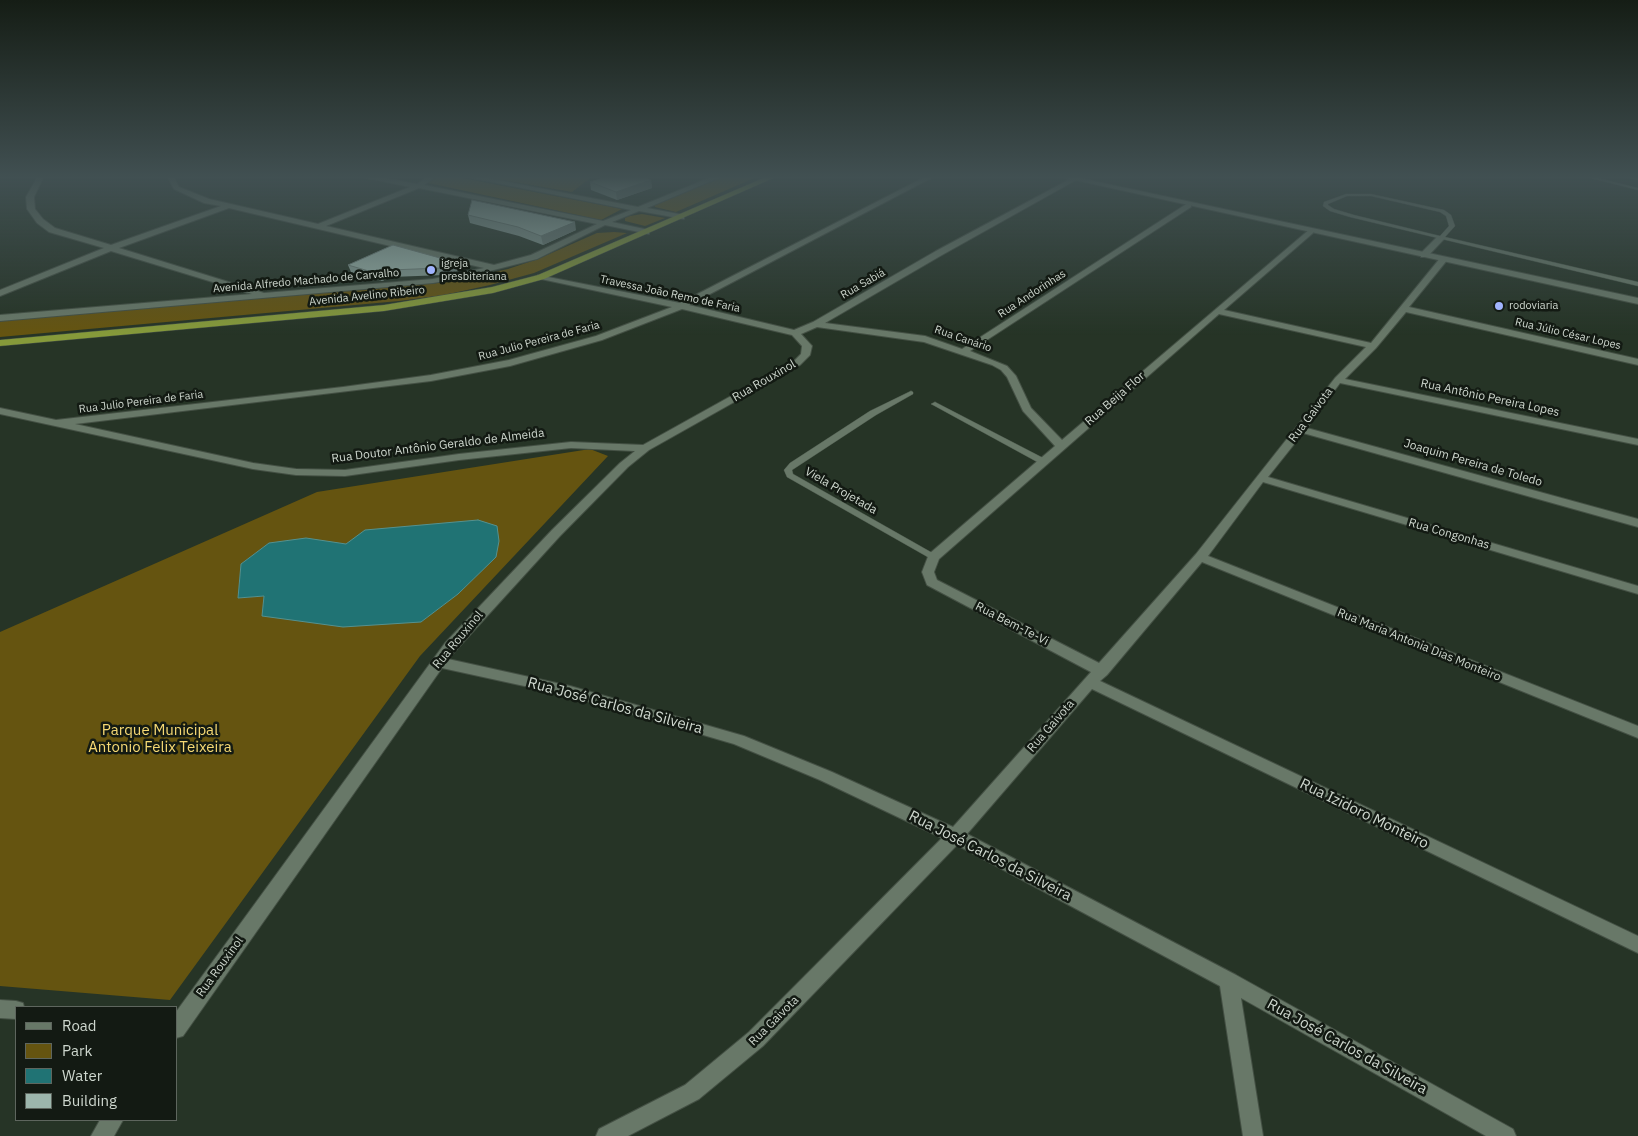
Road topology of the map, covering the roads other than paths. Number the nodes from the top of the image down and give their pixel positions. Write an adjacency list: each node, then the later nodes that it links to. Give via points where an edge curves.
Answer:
1 (51, 229): 16 (street)
2 (164, 229): 16 (street)
3 (331, 229): 19 (street)
4 (592, 229): 19 (street, Avenida Alfredo Machado de Carvalho, via 534,257)
5 (632, 229): 14 (street)
6 (653, 229): 14 (highway, Avenida Avelino Ribeiro)
7 (830, 229): 25 (street, Rua Julio Pereira de Faria)
8 (983, 229): 29 (street, Rua Sabiá)
9 (1150, 229): 33 (street, Rua Andorinhas)
10 (1301, 229): 13 (street)
11 (1406, 229): 15 (lane)
12 (1449, 229): 15 (lane)
13 (1310, 231): 17 (street); 27 (street, Rua Beija Flor)
14 (646, 232): 20 (highway, Avenida Avelino Ribeiro)
15 (1441, 238): 17 (street); 21 (lane)
16 (111, 248): 22 (street); 23 (street)
17 (1424, 255): 18 (street)
18 (1444, 259): 24 (street); 26 (street, Rua Gaivota)
19 (496, 268): 23 (street, Avenida Alfredo Machado de Carvalho, via 433,281)
20 (541, 277): 25 (street, Travessa João Remo de Faria); 31 (highway, Avenida Avelino Ribeiro, via 485,292 384,308)
21 (1638, 284)
22 (0, 293)
23 (268, 296): 28 (street, Avenida Alfredo Machado de Carvalho, via 10,318)
24 (1638, 301)
25 (681, 306): 30 (street, Travessa João Remo de Faria); 39 (street, Rua Julio Pereira de Faria, via 599,338 510,363 431,378)
26 (1405, 309): 32 (street, Rua Gaivota); 34 (street, Rua Júlio César Lopes)
27 (1217, 311): 32 (street); 42 (street, Rua Beija Flor)
28 (0, 316)
29 (816, 324): 30 (street, Rua Sabiá); 33 (street, Rua Canário, via 905,335)
30 (794, 333): 43 (street, Rua Rouxinol, via 807,346 805,354 797,362)
31 (0, 343)
32 (1373, 346): 35 (street, Rua Gaivota)
33 (963, 352): 42 (street, Rua Canário, via 1004,368 1027,409)
34 (1638, 362)
35 (1338, 380): 40 (street, Rua Gaivota); 41 (street, Rua Antônio Pereira Lopes)
36 (911, 393): 47 (lane, Viela Projetada, via 873,413 788,470 790,475)
37 (935, 404): 44 (lane)
38 (0, 411): 39 (street, Rua Doutor Antônio Geraldo de Almeida)
39 (57, 423): 43 (street, Rua Doutor Antônio Geraldo de Almeida, via 253,466 296,472 345,473 571,445)
40 (1301, 429): 45 (street, Rua Gaivota); 46 (street, Joaquim Pereira de Toledo)
41 (1638, 442)
42 (1061, 446): 44 (street, Rua Beija Flor)
43 (645, 448): 50 (street, Rua Rouxinol, via 600,487)
44 (1044, 462): 47 (street, Rua Beija Flor)
45 (1261, 478): 48 (street, Rua Gaivota); 49 (street, Rua Congonhas)
46 (1638, 523)
47 (933, 557): 51 (street, Rua Bem-Te-Vi, via 928,572 931,582)
48 (1200, 557): 51 (street, Rua Gaivota); 53 (street, Rua Maria Antonia Dias Monteiro)
49 (1638, 590)
50 (438, 662): 54 (street, Rua José Carlos da Silveira, via 570,691 739,740); 59 (street, Rua Rouxinol)
51 (1102, 671): 52 (street, Rua Gaivota)
52 (1090, 682): 54 (street, Rua Gaivota); 55 (street, Rua Izidoro Monteiro)
53 (1638, 732)
54 (955, 836): 56 (street, Rua José Carlos da Silveira); 62 (street, Rua Gaivota, via 756,1040 692,1092)
55 (1638, 945)
56 (1229, 981): 63 (street); 64 (street, Rua José Carlos da Silveira)
57 (0, 1008): 58 (street)
58 (15, 1010)
59 (178, 1025)
60 (112, 1121): 61 (street)
61 (101, 1136)
62 (606, 1136)
63 (1253, 1136)
64 (1506, 1136)

